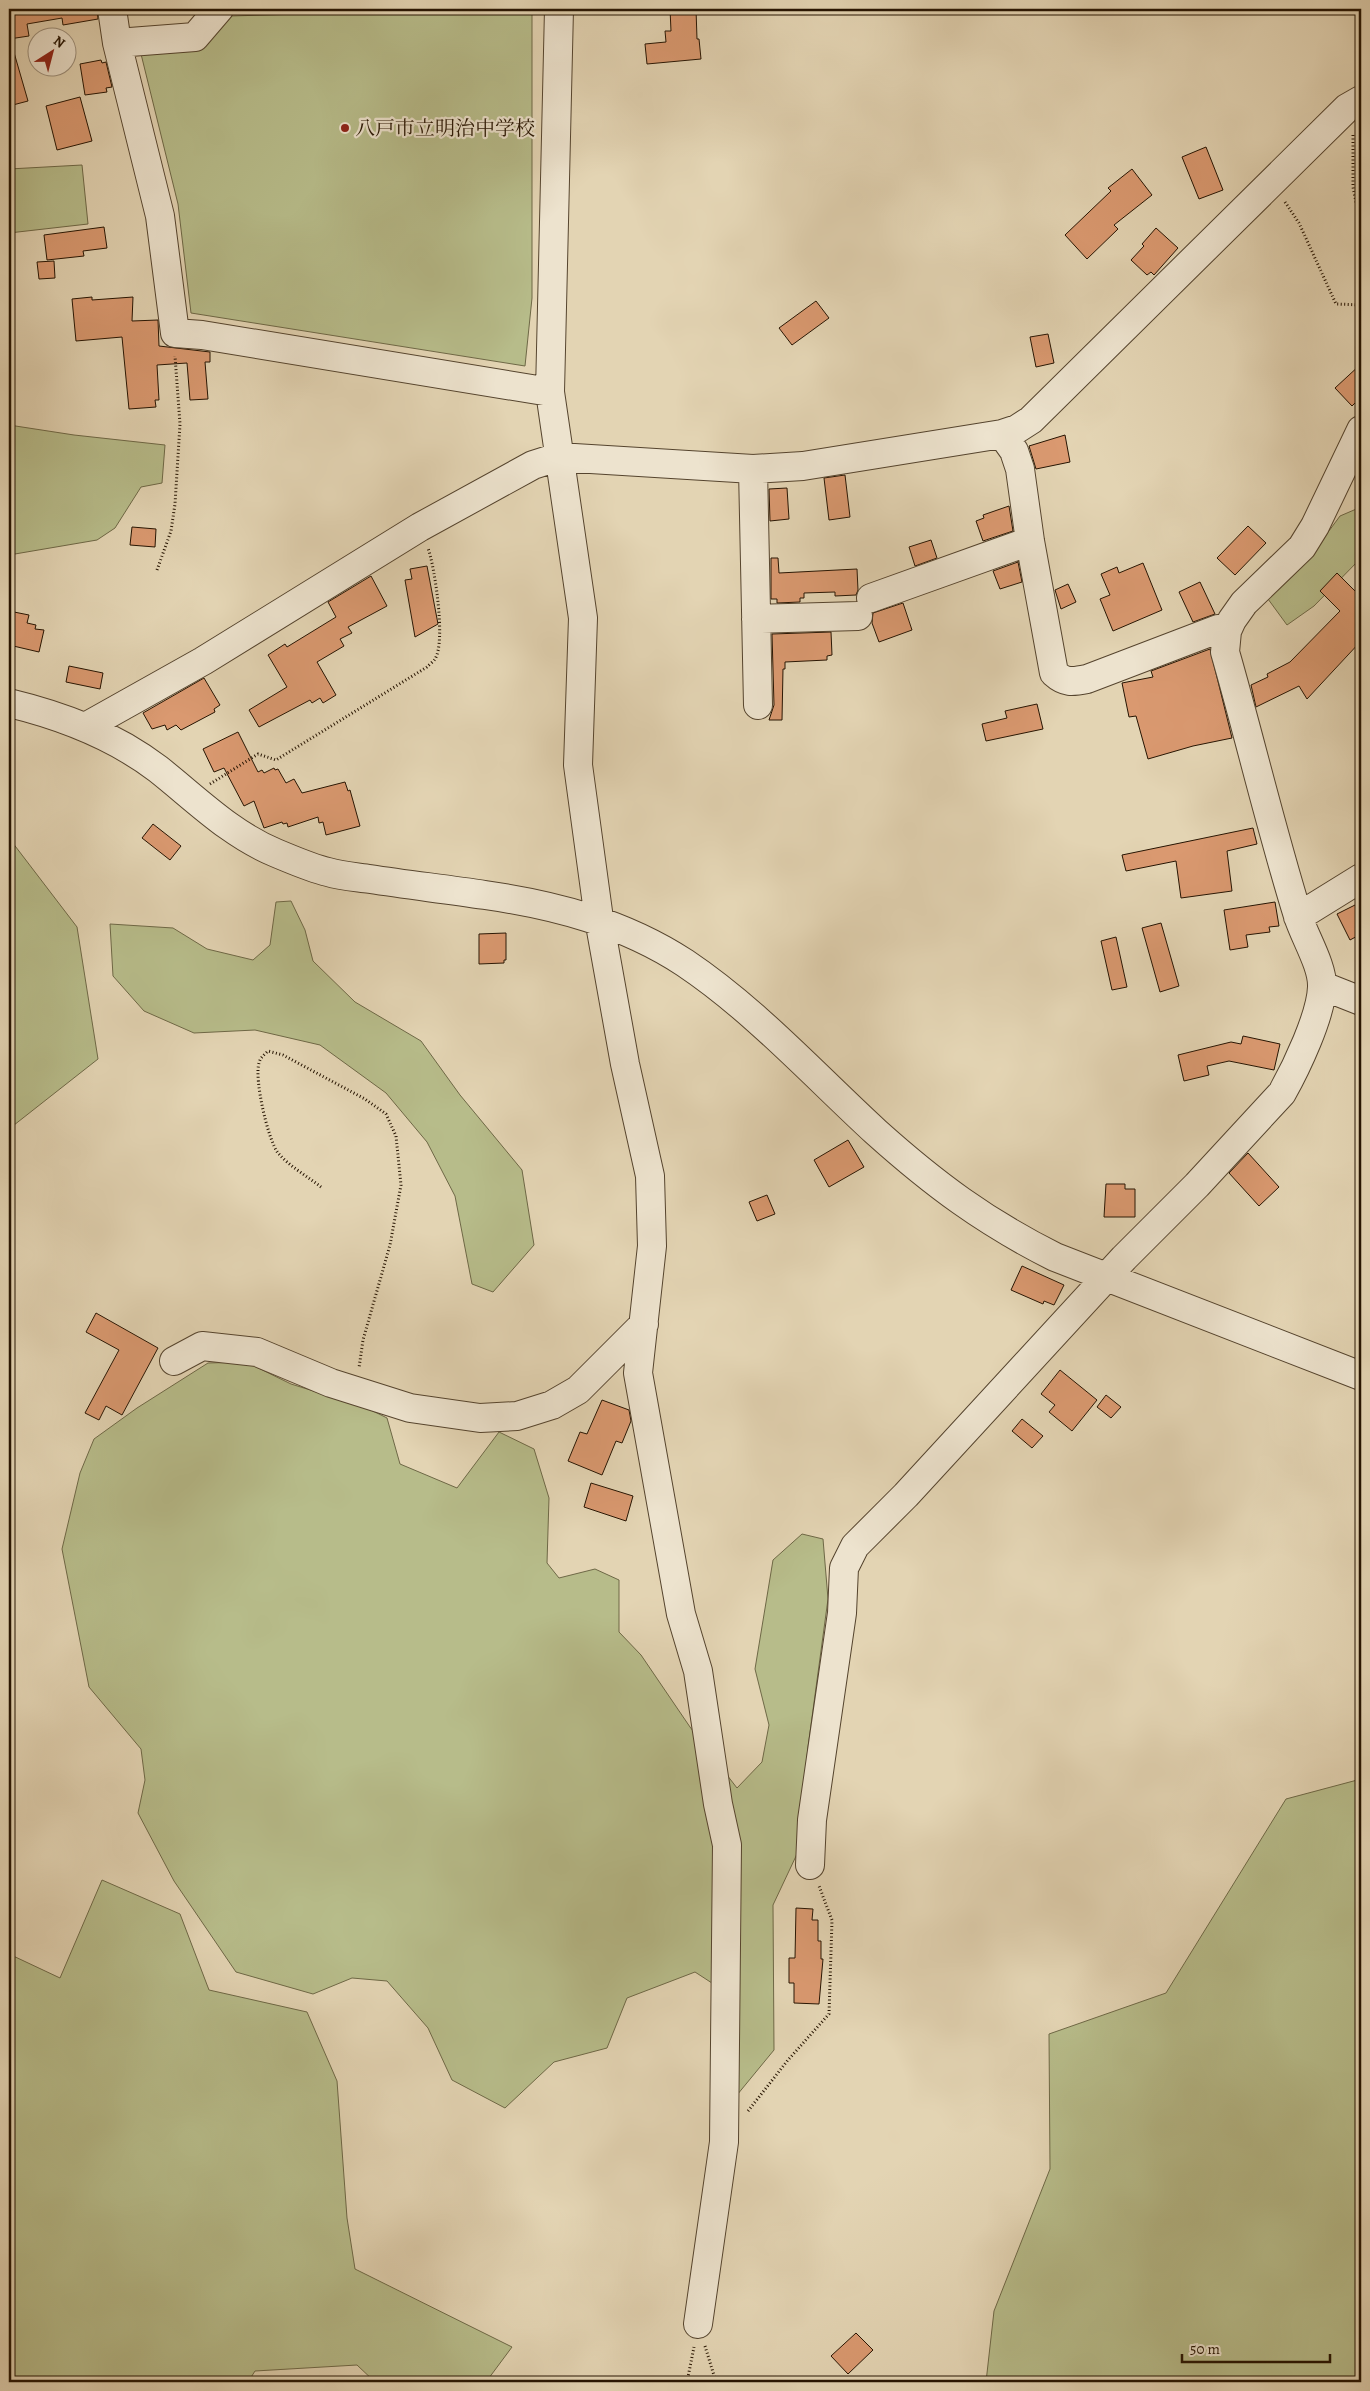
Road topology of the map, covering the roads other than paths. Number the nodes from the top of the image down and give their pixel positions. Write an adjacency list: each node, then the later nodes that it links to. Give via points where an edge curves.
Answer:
1 (112, 9): 4 (street)
2 (219, 9): 4 (street, via 194,37)
3 (558, 9): 6 (street)
4 (117, 43): 6 (street, via 160,216 175,333)
5 (1354, 104): 8 (street, via 1031,420)
6 (550, 392): 9 (street)
7 (1361, 430): 13 (street, via 1306,540 1244,603)
8 (1002, 434): 10 (street, via 804,466); 11 (street, via 1014,450 1020,469)
9 (558, 457): 10 (street); 16 (street, via 533,465 420,527 203,661); 19 (street, via 583,618 578,765)
10 (753, 469): 12 (street)
11 (1030, 541): 12 (street, via 864,607); 13 (street, via 1050,662 1054,673 1063,681 1086,679 1218,629)
12 (756, 620): 15 (street)
13 (1227, 630): 18 (street, via 1225,652)
14 (9, 703): 16 (street)
15 (758, 705)
16 (88, 726): 19 (street, via 157,769 229,827 274,852 328,872 486,895)
17 (1361, 878): 18 (street)
18 (1298, 917): 20 (street, via 1317,963)
19 (599, 919): 22 (street, via 647,940 727,994 883,1138 965,1206 1055,1257); 23 (street, via 625,1064 650,1176 652,1246)
20 (1322, 986): 21 (street); 22 (street, via 1319,1008 1282,1093)
21 (1361, 1001)
22 (1106, 1277): 25 (street); 26 (street, via 856,1546 844,1568 842,1613 812,1820)
23 (644, 1324): 24 (street, via 578,1390 552,1405 517,1416 480,1418 410,1408 331,1383 257,1352 202,1346); 27 (street, via 638,1373 681,1614 698,1671 727,1845 724,2142)
24 (174, 1361)
25 (1361, 1376)
26 (810, 1865)
27 (698, 2324)

